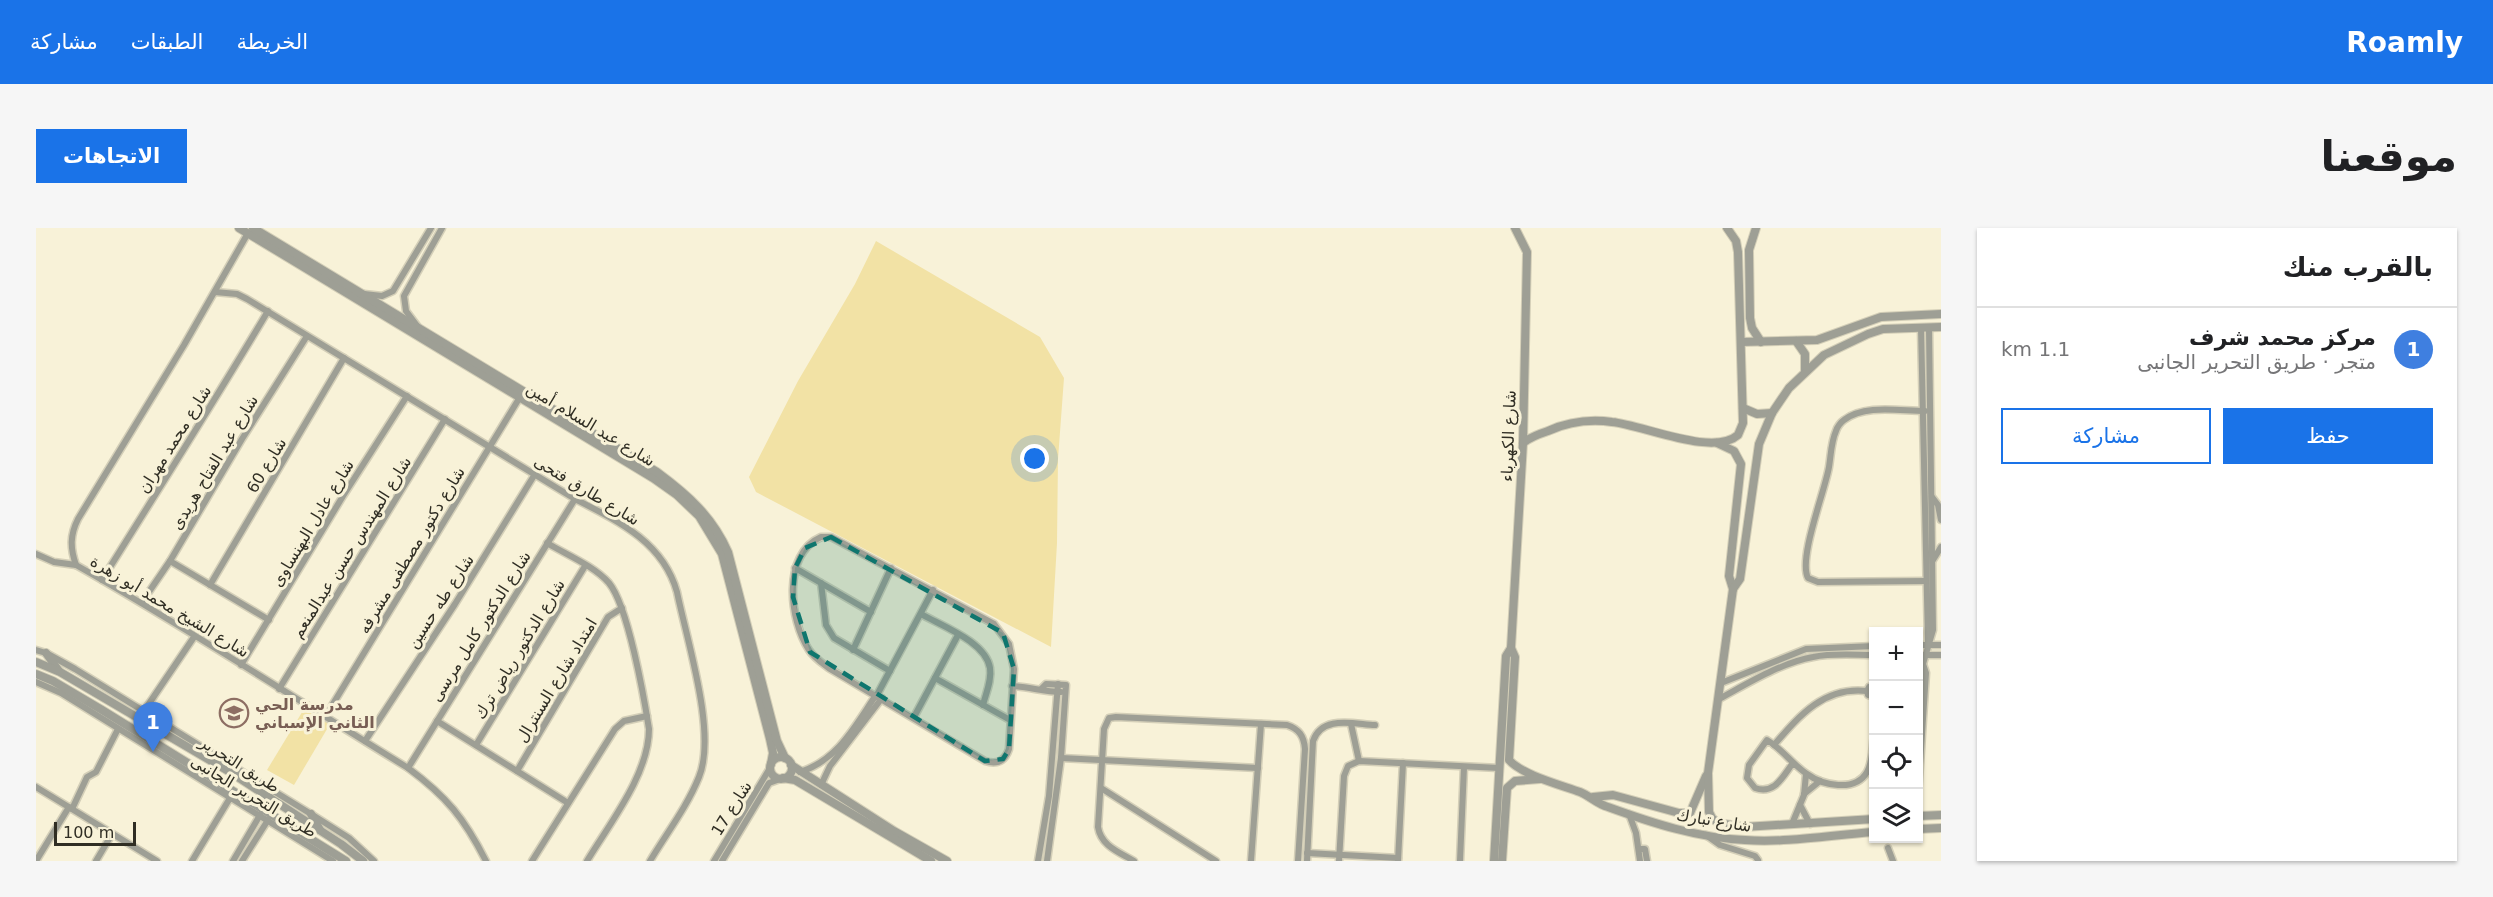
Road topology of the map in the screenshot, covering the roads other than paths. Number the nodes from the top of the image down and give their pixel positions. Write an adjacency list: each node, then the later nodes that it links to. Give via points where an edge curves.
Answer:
1 (239, 228): 7 (street, شارع عبد السلام أمين)
2 (431, 228): 8 (street)
3 (442, 228): 11 (street)
4 (1515, 228): 32 (street, شارع الكهرباء, via 1527,252)
5 (1727, 228): 20 (street, via 1738,252)
6 (1756, 228): 21 (street, via 1749,250 1750,318)
7 (251, 231): 9 (street, شارع الشيخ محمد أبو زهرة); 10 (street, شارع عبد السلام أمين); 26 (street, شارع عبد السلام أمين)
8 (393, 291): 10 (street, via 382,296); 11 (street, via 397,298)
9 (215, 292): 12 (street, شارع طارق فتحى, via 237,294); 44 (street, شارع الشيخ محمد أبو زهرة, via 78,519 71,546)
10 (360, 293): 16 (street, شارع عبد السلام أمين)
11 (404, 298): 16 (street, via 406,311)
12 (268, 311): 18 (street, شارع طارق فتحى); 48 (street, شارع محمد مهران)
13 (1941, 314): 17 (street, via 1889,316)
14 (1941, 327): 15 (street)
15 (1925, 328): 22 (street, via 1883,329); 25 (street)
16 (420, 329): 26 (street, شارع عبد السلام أمين)
17 (1842, 332): 19 (street); 22 (street)
18 (307, 336): 23 (street, شارع طارق فتحى); 42 (street, شارع عبد الفتاح هريدى)
19 (1796, 341): 21 (street); 24 (street, via 1805,354)
20 (1741, 342): 21 (street); 28 (street)
21 (1761, 342)
22 (1847, 342): 24 (street)
23 (344, 358): 27 (street, شارع طارق فتحى); 51 (street, شارع 60)
24 (1806, 370): 30 (street)
25 (1926, 390): 29 (street); 36 (street)
26 (522, 394): 34 (street, شارع دكتور مصطفى مشرفه); 65 (street, شارع عبد السلام أمين, via 653,478 699,516 722,554)
27 (407, 396): 31 (street, شارع طارق فتحى); 58 (street, شارع عادل البهنساوى)
28 (1743, 408): 30 (street, via 1757,414); 33 (street, via 1738,435)
29 (1924, 411): 49 (street); 49 (street, via 1868,410 1839,426 1810,539 1806,573 1818,582)
30 (1772, 413): 52 (street, via 1759,444 1740,579)
31 (445, 420): 34 (street, شارع طارق فتحى); 89 (street, شارع المهندس حسن عبدالمنعم)
32 (1522, 443): 33 (street, via 1558,426 1594,421); 66 (street, شارع الكهرباء)
33 (1716, 443): 52 (street, via 1734,451 1741,465 1729,576)
34 (490, 447): 35 (street, شارع طارق فتحى); 104 (street, شارع دكتور مصطفى مشرفه)
35 (535, 474): 37 (street, شارع طارق فتحى); 113 (street, شارع طه حسين)
36 (1932, 497): 38 (street); 43 (street)
37 (575, 499): 39 (street, شارع الدكتور كامل مرسى); 193 (street, شارع طارق فتحى, via 623,524 653,549 666,567 677,592 703,715 706,746 699,777)
38 (1941, 520)
39 (547, 543): 45 (street); 107 (street, شارع الدكتور كامل مرسى)
40 (1941, 547): 43 (street)
41 (36, 554): 44 (street, via 54,562)
42 (170, 561): 51 (street); 54 (street, شارع عبد الفتاح هريدى)
43 (1932, 561): 62 (street, via 1933,630)
44 (76, 564): 48 (street, شارع الشيخ محمد أبو زهرة)
45 (585, 566): 55 (street, via 608,583); 116 (street, شارع الدكتور رياض ترك)
46 (795, 568): 47 (street, via 812,541 831,537); 50 (street); 95 (street, via 795,609 810,652 830,669)
47 (891, 568): 53 (street); 56 (street)
48 (102, 580): 54 (street, شارع الشيخ محمد أبو زهرة)
49 (1926, 581): 62 (street)
50 (821, 583): 56 (street); 68 (street, via 826,624 834,638)
51 (210, 585): 58 (street)
52 (1733, 589): 82 (street)
53 (933, 590): 57 (street); 84 (street, via 1003,633 1013,657)
54 (142, 602): 60 (street, شارع الشيخ محمد أبو زهرة)
55 (622, 608): 103 (street); 132 (street, امتداد شارع السنترال, via 608,618)
56 (871, 612): 68 (street)
57 (921, 614): 59 (street); 77 (street)
58 (268, 620): 76 (street, شارع عادل البهنساوى)
59 (958, 635): 80 (street); 100 (street, via 981,649 987,658 990,680)
60 (194, 636): 76 (street, شارع الشيخ محمد أبو زهرة); 102 (street)
61 (1923, 645): 62 (street)
62 (1928, 645): 63 (street); 70 (street)
63 (1941, 645)
64 (1869, 646): 82 (street, via 1806,649)
65 (751, 648): 117 (street, شارع عبد السلام أمين); 126 (street, شارع عبد السلام أمين, via 772,746)
66 (1511, 648): 125 (street, شارع الكهرباء, via 1515,657 1509,756); 130 (street, شارع الكهرباء, via 1506,656)
67 (36, 650): 69 (street, طريق التحرير الجانبى)
68 (853, 650): 77 (street)
69 (46, 653): 78 (street); 102 (street, طريق التحرير الجانبى)
70 (1923, 653)
71 (1869, 655): 96 (street, via 1807,658)
72 (1923, 655): 73 (street)
73 (1941, 655)
74 (36, 662): 78 (street, طريق التحرير)
75 (1923, 664): 99 (street)
76 (241, 665): 89 (street, شارع الشيخ محمد أبو زهرة)
77 (890, 671): 95 (street)
78 (60, 672): 90 (street, طريق التحرير)
79 (36, 674): 86 (street, طريق التحرير)
80 (935, 678): 100 (street); 105 (street)
81 (36, 682): 88 (street, طريق التحرير الجانبى)
82 (1721, 683): 96 (street)
83 (1058, 684): 87 (street); 92 (street); 93 (street, via 1066,685)
84 (1012, 686): 87 (street); 106 (street)
85 (1869, 687): 91 (street)
86 (67, 688): 88 (street); 97 (street, طريق التحرير)
87 (1042, 688): 92 (street)
88 (51, 689): 111 (street, طريق التحرير الجانبى)
89 (279, 689): 104 (street, شارع الشيخ محمد أبو زهرة)
90 (92, 691): 97 (street, via 91,698); 98 (street, طريق التحرير)
91 (1867, 691): 94 (street); 115 (street, via 1842,691 1819,700)
92 (1057, 692): 93 (street); 198 (street, via 1049,796)
93 (1065, 692): 118 (street)
94 (1869, 695)
95 (878, 696): 105 (street); 114 (street)
96 (1719, 699): 135 (street)
97 (86, 700): 101 (street, طريق التحرير)
98 (107, 700): 101 (street); 133 (street, طريق التحرير)
99 (1923, 701)
100 (983, 705): 106 (street)
101 (102, 710): 140 (street, طريق التحرير)
102 (144, 711): 131 (street, طريق التحرير الجانبى)
103 (647, 716): 148 (street, via 624,721 615,729); 192 (street, via 649,743 642,769)
104 (325, 717): 113 (street, شارع الشيخ محمد أبو زهرة)
105 (914, 717): 106 (street, via 991,763 1007,755)
106 (1010, 720)
107 (437, 722): 116 (street); 128 (street, شارع الدكتور كامل مرسى)
108 (1261, 724): 119 (street, via 1109,718); 129 (street); 203 (street, via 1295,728 1305,741)
109 (1351, 724): 110 (street); 120 (street); 176 (street, via 1327,724 1314,738)
110 (1375, 725)
111 (118, 729): 147 (street, طريق التحرير الجانبى); 150 (street, via 96,772 87,777)
112 (1920, 735): 144 (street)
113 (365, 741): 128 (street, شارع الشيخ محمد أبو زهرة)
114 (844, 745): 134 (street, via 828,759); 141 (street)
115 (1774, 745): 121 (street); 121 (street, via 1766,741 1749,765 1750,784 1762,791 1774,788)
116 (476, 746): 132 (street)
117 (785, 758): 124 (street); 126 (street, via 775,758)
118 (1061, 758): 119 (street); 199 (street)
119 (1102, 761): 129 (street); 143 (street)
120 (1359, 761): 123 (street); 177 (street, via 1348,766 1344,776)
121 (1793, 763): 136 (street)
122 (1869, 763): 139 (street, via 1857,781 1843,785)
123 (1403, 764): 127 (street); 178 (street)
124 (791, 765): 134 (street); 137 (street, via 789,775)
125 (1515, 765): 138 (street, شارع تبارك)
126 (770, 766): 137 (street, via 774,776); 194 (street, شارع 17)
127 (1464, 767): 130 (street); 205 (street)
128 (408, 768): 190 (street, شارع الشيخ محمد أبو زهرة, via 432,786 464,820)
129 (1258, 768): 202 (street)
130 (1499, 768): 206 (street, شارع الكهرباء)
131 (242, 771): 133 (street); 151 (street, طريق التحرير الجانبى)
132 (517, 771): 148 (street)
133 (231, 772): 165 (street, طريق التحرير)
134 (800, 772): 141 (street)
135 (1708, 773): 146 (street, شارع تبارك, via 1690,813 1613,795); 161 (street, شارع تبارك, via 1709,812 1718,823 1744,827)
136 (1806, 774): 139 (street); 145 (street)
137 (782, 778): 171 (street, via 795,780); 195 (street, شارع 17, via 769,783)
138 (1543, 779): 146 (street, شارع تبارك); 207 (street, شارع تبارك, via 1509,785)
139 (1820, 781): 145 (street)
140 (224, 784): 147 (street); 166 (street, طريق التحرير)
141 (821, 785): 171 (street)
142 (36, 787): 150 (street)
143 (1101, 788): 200 (street, via 1100,835 1104,843); 201 (street)
144 (1918, 789)
145 (1804, 795): 149 (street)
146 (1593, 797): 152 (street, شارع تبارك, via 1603,806)
147 (230, 798): 153 (street, طريق التحرير الجانبى); 183 (street)
148 (568, 803): 191 (street)
149 (1800, 805): 160 (street); 161 (street)
150 (70, 808): 169 (street); 180 (street)
151 (311, 814): 165 (street); 189 (street, طريق التحرير الجانبى, via 349,838)
152 (1629, 814): 172 (street, شارع تبارك); 175 (street)
153 (260, 815): 157 (street, طريق التحرير الجانبى); 184 (street)
154 (1941, 815): 156 (street)
155 (1923, 816): 156 (street)
156 (1929, 816): 164 (street)
157 (268, 820): 170 (street, طريق التحرير الجانبى); 185 (street)
158 (1869, 820): 159 (street, شارع تبارك)
159 (1854, 821): 160 (street, شارع تبارك); 168 (street)
160 (1810, 824): 161 (street, شارع تبارك)
161 (1792, 825)
162 (1941, 828): 164 (street)
163 (1923, 829): 164 (street)
164 (1929, 829)
165 (321, 831): 188 (street, طريق التحرير)
166 (302, 832): 170 (street); 187 (street, طريق التحرير)
167 (1869, 832): 168 (street, شارع تبارك)
168 (1855, 833): 172 (street, شارع تبارك, via 1747,841)
169 (112, 834): 181 (street); 182 (street)
170 (290, 834): 186 (street, طريق التحرير الجانبى)
171 (892, 834): 173 (street)
172 (1706, 835): 179 (street, via 1714,843)
173 (905, 842): 196 (street); 197 (street)
174 (1888, 848): 210 (street)
175 (1642, 849): 208 (street); 209 (street)
176 (1307, 853): 177 (street); 204 (street)
177 (1339, 858): 178 (street)
178 (1398, 859)
179 (1758, 860)
180 (36, 861)
181 (96, 861)
182 (157, 861)
183 (192, 861)
184 (233, 861)
185 (242, 861)
186 (333, 861)
187 (346, 861)
188 (363, 861)
189 (374, 861)
190 (486, 861)
191 (532, 861)
192 (587, 861)
193 (650, 861)
194 (714, 861)
195 (722, 861)
196 (931, 861)
197 (947, 861)
198 (1038, 861)
199 (1047, 861)
200 (1134, 861)
201 (1216, 861)
202 (1251, 861)
203 (1298, 861)
204 (1307, 861)
205 (1460, 861)
206 (1494, 861)
207 (1502, 861)
208 (1640, 861)
209 (1647, 861)
210 (1893, 861)

